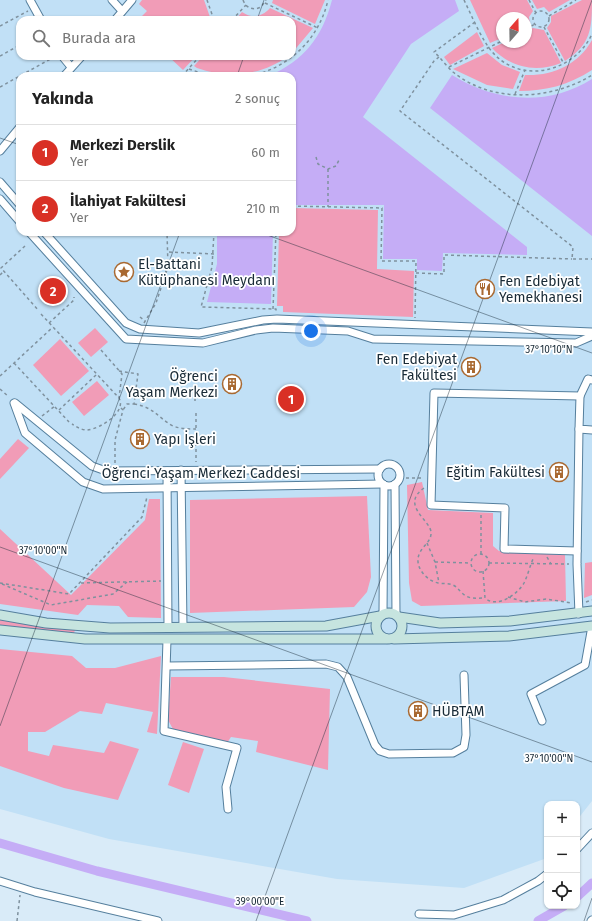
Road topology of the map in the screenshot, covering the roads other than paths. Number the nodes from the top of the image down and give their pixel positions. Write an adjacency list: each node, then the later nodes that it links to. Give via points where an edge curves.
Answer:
1 (30, 0): 5 (street)
2 (112, 0): 4 (street)
3 (132, 0): 4 (street)
4 (122, 11): 6 (street)
5 (40, 16)
6 (118, 16)
7 (65, 60): 9 (street)
8 (78, 60): 9 (street)
9 (71, 67): 10 (street)
10 (67, 72)
11 (16, 132): 12 (street)
12 (0, 151)
13 (0, 182): 15 (street)
14 (0, 199): 16 (street)
15 (16, 200)
16 (16, 217)
17 (33, 236): 20 (street, via 126,339 203,343 273,328 348,331 373,339 576,343)
18 (48, 236): 19 (street, via 126,323 140,329 199,333 277,319)
19 (592, 332)
20 (592, 336)
21 (592, 380): 22 (street, via 588,380)
22 (580, 396): 23 (street); 32 (street, via 434,393 432,480 432,505 506,508 504,549)
23 (579, 430): 24 (street); 32 (street)
24 (592, 430)
25 (380, 469): 27 (street, Öğrenci Yaşam Merkezi Caddesi); 28 (street, via 385,465 393,465 399,470); 29 (street, via 378,476)
26 (166, 470): 27 (street, Öğrenci Yaşam Merkezi Caddesi); 30 (street); 30 (street, Öğrenci Yaşam Merkezi Caddesi, via 106,471 92,466 14,403 25,433 83,482 103,489)
27 (181, 470): 31 (street)
28 (397, 481): 29 (street, via 388,486); 37 (street)
29 (384, 484): 31 (street, Öğrenci Yaşam Merkezi Caddesi); 36 (street)
30 (167, 488): 31 (street, Öğrenci Yaşam Merkezi Caddesi); 39 (street)
31 (182, 488): 40 (street)
32 (577, 551): 34 (street)
33 (592, 611): 34 (street)
34 (579, 614): 37 (street, via 510,621 440,623)
35 (0, 615): 39 (street, via 46,623 103,628)
36 (382, 615): 37 (street); 40 (street, via 326,626); 42 (street, via 376,623 376,631)
37 (397, 616): 42 (street, via 402,630)
38 (592, 626): 42 (street, via 508,636); 46 (street, via 585,665 531,694)
39 (168, 627): 40 (street)
40 (183, 627)
41 (0, 630): 43 (street, via 85,639)
42 (390, 639): 43 (street)
43 (167, 640): 44 (street)
44 (167, 666): 45 (street, via 326,664 338,668 347,677 375,745 380,751 390,754 454,753 464,747); 47 (street, via 164,731 237,748 226,787)
45 (464, 675)
46 (542, 721)
47 (228, 810)
48 (592, 833): 49 (street)
49 (580, 847)
50 (544, 876): 52 (street, via 503,900 454,915)
51 (0, 881): 53 (street)
52 (419, 914)
53 (158, 921)

